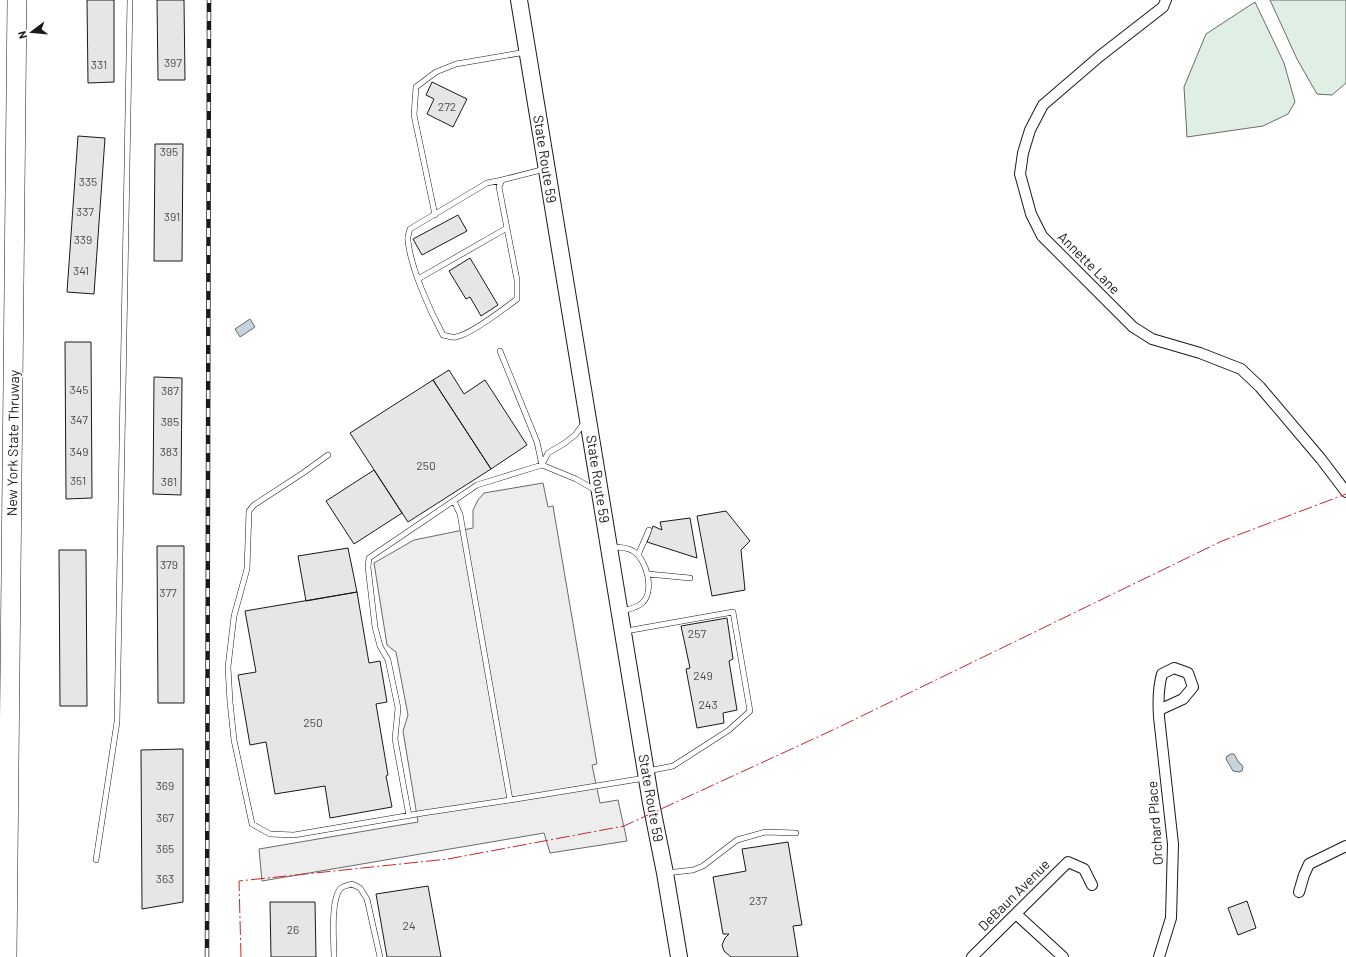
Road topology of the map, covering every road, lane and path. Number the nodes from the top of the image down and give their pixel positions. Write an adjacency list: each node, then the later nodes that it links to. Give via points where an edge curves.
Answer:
1 (17, 0): 26 (highway, New York State Thruway)
2 (130, 0): 32 (lane, via 117,722)
3 (519, 0): 5 (main road, State Route 59)
4 (1166, 0): 15 (street, Annette Lane, via 1163,7 1043,105 1030,130 1020,174 1031,214 1042,236 1133,327 1152,339 1241,368 1260,386)
5 (527, 52): 6 (main road, State Route 59); 8 (lane, via 456,64 436,72 416,87 414,115)
6 (546, 169): 7 (lane); 12 (main road, State Route 59)
7 (502, 180): 8 (lane, via 487,183); 9 (lane, via 499,187)
8 (435, 215): 10 (lane, via 410,229 408,240)
9 (507, 228): 10 (lane); 10 (lane, via 517,280 517,298 465,334 454,337 443,335)
10 (418, 279)
11 (500, 351): 14 (lane, via 537,442)
12 (588, 418): 14 (lane, via 575,435 548,453); 16 (main road, State Route 59)
13 (328, 455): 29 (lane, via 254,505 249,511 247,569 234,616 228,667 234,740 250,817 252,824 270,834 294,835)
14 (542, 465): 16 (lane, via 576,479); 17 (lane, via 476,485)
15 (1346, 492)
16 (600, 493): 19 (main road, State Route 59)
17 (454, 501): 28 (lane, via 460,514); 29 (lane, via 369,558 368,562 375,627 380,646 388,660 398,708 395,739)
18 (648, 530): 20 (lane)
19 (609, 547): 20 (lane, via 625,548); 23 (main road, State Route 59)
20 (638, 555): 21 (lane)
21 (648, 574): 22 (lane); 23 (lane, via 648,592 643,602)
22 (690, 578)
23 (620, 612): 24 (main road, State Route 59)
24 (622, 631): 27 (main road, State Route 59); 27 (lane, via 733,612 750,711 729,730 673,766)
25 (1159, 710): 44 (street, Orchard Place, via 1173,844 1172,918)
26 (10, 717): 37 (highway, New York State Thruway); 38 (highway)
27 (646, 775): 28 (lane); 33 (main road, State Route 59)
28 (510, 800): 29 (lane)
29 (409, 816)
30 (796, 833): 33 (lane, via 765,832 737,840 703,866 693,870)
31 (1346, 846): 35 (street, via 1309,864)
32 (96, 860)
33 (665, 873): 41 (main road, State Route 59)
34 (1092, 885): 36 (street, DeBaun Avenue, via 1084,869 1068,862)
35 (1299, 892)
36 (1016, 914): 42 (street, DeBaun Avenue); 43 (street)
37 (7, 957)
38 (18, 957)
39 (334, 957): 40 (lane, via 336,895 342,887 352,884 360,888 367,899)
40 (380, 957)
41 (679, 957)
42 (972, 957)
43 (1063, 957)
44 (1159, 957)

